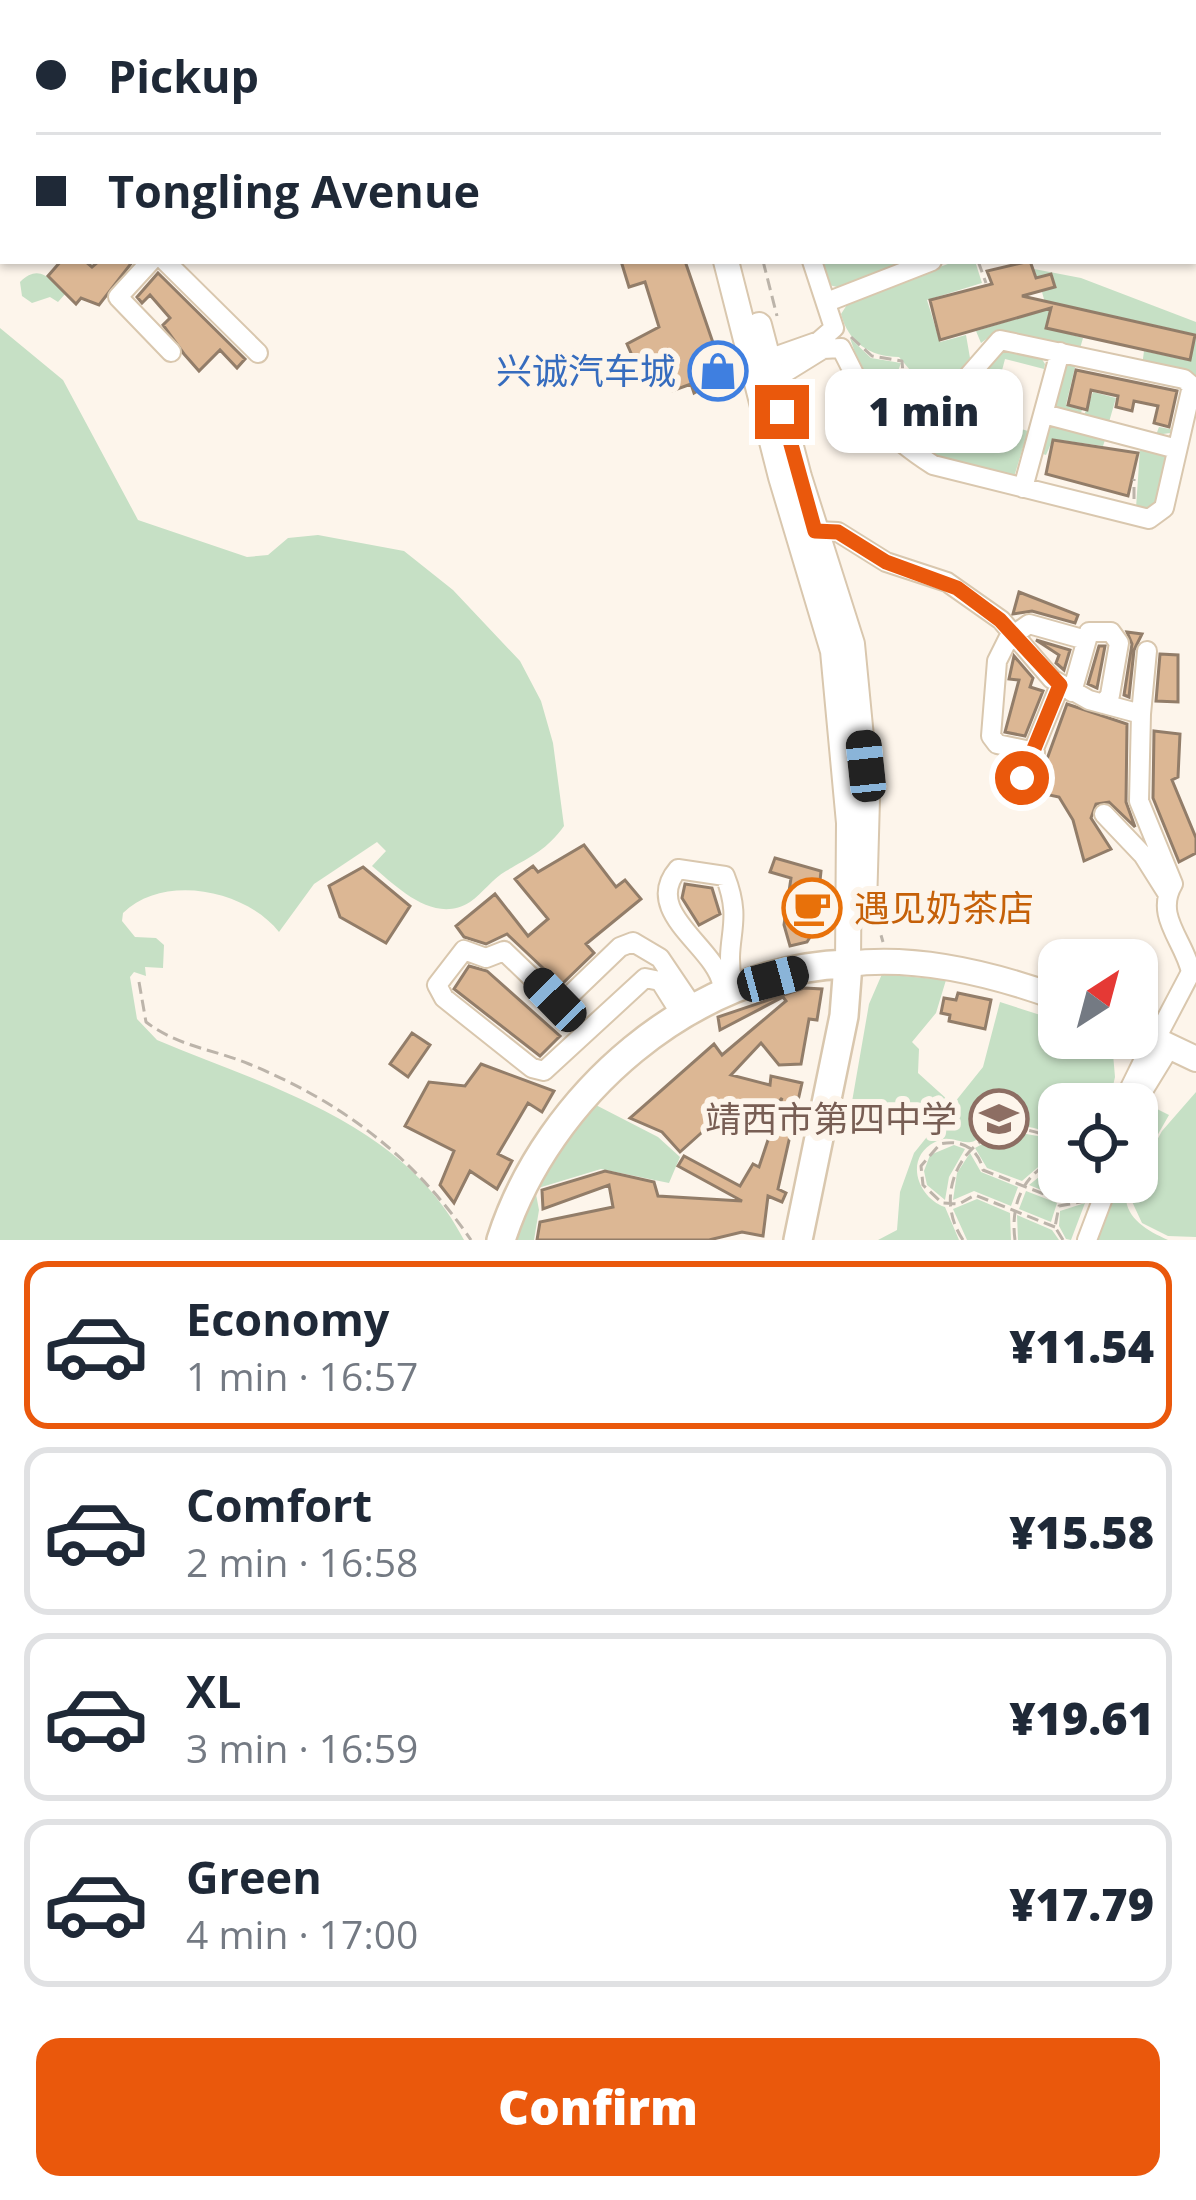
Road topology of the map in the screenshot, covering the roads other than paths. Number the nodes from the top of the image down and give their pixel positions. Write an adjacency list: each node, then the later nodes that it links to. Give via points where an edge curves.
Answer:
1 (148, 264): 9 (street, via 118,297)
2 (168, 264): 11 (street)
3 (727, 264): 28 (main road, via 833,651)
4 (743, 264): 12 (main road)
5 (813, 264): 7 (street)
6 (924, 264): 7 (street)
7 (827, 302): 8 (street)
8 (838, 338): 12 (street); 14 (street, via 875,422)
9 (171, 352)
10 (1060, 352): 13 (street); 14 (street, via 1000,340); 15 (street, via 1188,381 1193,392)
11 (258, 353)
12 (770, 369): 17 (main road)
13 (1044, 414): 15 (street); 16 (street)
14 (907, 446): 16 (street, via 944,471)
15 (1178, 448): 16 (street, via 1161,514 1149,519)
16 (1023, 488)
17 (815, 531): 18 (street, via 838,532 886,562 947,582); 28 (main road, via 856,675 867,799)
18 (1015, 636): 19 (street, via 1035,624); 21 (street); 24 (street, via 994,670 991,736)
19 (1087, 640): 21 (street); 22 (street, via 1096,629 1119,639)
20 (1147, 651): 23 (street)
21 (1066, 688): 22 (street); 24 (street)
22 (1104, 704): 23 (street)
23 (1141, 714): 27 (street, via 1138,793 1172,878)
24 (1035, 752): 25 (street)
25 (1022, 778)
26 (1105, 814): 27 (street)
27 (1167, 893): 32 (street, via 1166,914 1191,972)
28 (856, 957): 29 (highway); 30 (main road); 38 (highway, via 715,998 646,1041 560,1126); 39 (highway); 40 (highway, via 851,1052)
29 (727, 982): 29 (street, via 737,906 724,876 678,869 669,904); 31 (highway)
30 (1038, 989)
31 (683, 1004): 31 (street, via 660,958 633,942 567,998 555,1000 504,952 486,958 464,950 437,985 544,1071 645,978); 38 (highway, via 580,1086 518,1182)
32 (1159, 1036): 33 (main road); 34 (street); 35 (street)
33 (1196, 1059)
34 (1133, 1083)
35 (1142, 1083)
36 (1093, 1203): 41 (street)
37 (1096, 1203): 41 (street)
38 (497, 1240)
39 (798, 1240)
40 (812, 1240)
41 (1083, 1240)

